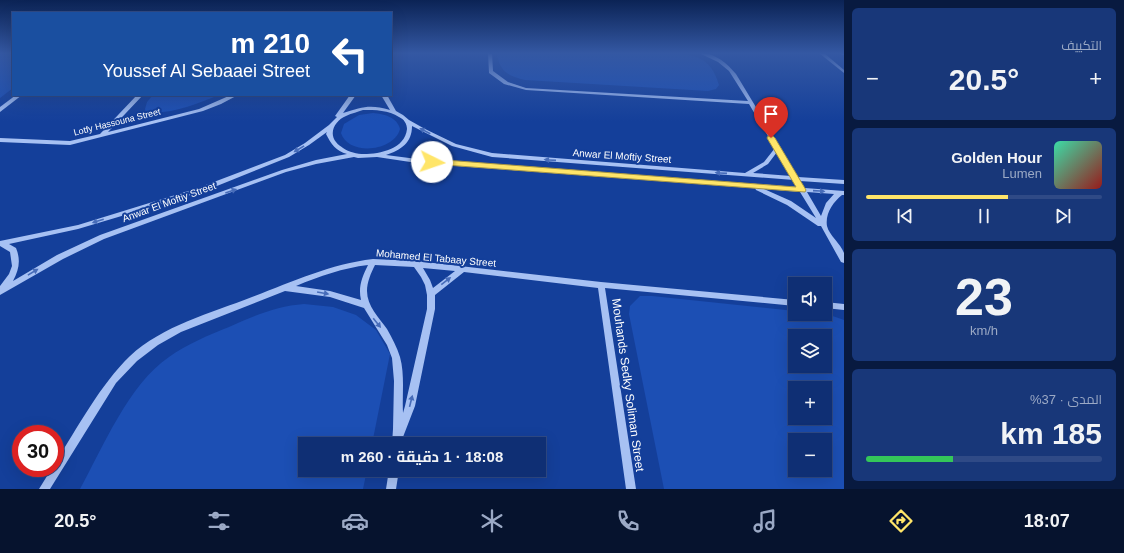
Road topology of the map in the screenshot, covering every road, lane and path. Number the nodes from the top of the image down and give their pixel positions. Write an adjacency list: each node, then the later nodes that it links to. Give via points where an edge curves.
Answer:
1 (496, 76): 8 (street, via 506,83 526,89)
2 (734, 76): 8 (street)
3 (18, 96): 9 (street)
4 (139, 96): 14 (street)
5 (233, 96): 14 (street, Lotfy Hassouna Street, via 201,110)
6 (352, 96): 11 (street)
7 (385, 96): 10 (street)
8 (751, 103): 16 (street)
9 (0, 110)
10 (394, 112): 11 (street, via 363,108 344,114); 12 (street)
11 (336, 120): 13 (street)
12 (406, 120): 18 (street, via 410,127 405,142 398,148); 19 (street, Anwar El Moftiy Street, one-way to 12, via 492,155 454,145)
13 (331, 126): 17 (street, via 329,135 332,143); 26 (street, Anwar El Moftiy Street, one-way to 26, via 287,156 200,190 78,227)
14 (102, 136): 15 (street, Lotfy Hassouna Street, via 70,143)
15 (0, 140)
16 (778, 149): 19 (street, via 766,163); 20 (street)
17 (353, 155): 18 (street); 33 (street, Anwar El Moftiy Street, one-way to 17, via 60,257 102,237 284,171)
18 (375, 156): 22 (street, Anwar El Moftiy Street)
19 (747, 174): 20 (street, Anwar El Moftiy Street)
20 (795, 178): 21 (street, Anwar El Moftiy Street); 23 (street)
21 (844, 182)
22 (753, 186): 23 (street, Anwar El Moftiy Street); 25 (street, via 789,203)
23 (802, 190): 24 (street, Anwar El Moftiy Street, one-way to 24); 25 (street)
24 (842, 193): 25 (street, via 832,199 827,207)
25 (824, 226): 27 (street)
26 (1, 242): 33 (street, via 13,250 17,261 12,276)
27 (844, 260)
28 (372, 262): 29 (street, Mohamed El Tabaay Street); 32 (street, Mohamed El Tabaay Street, via 322,272); 36 (street, via 362,284)
29 (416, 264): 30 (street, Mohamed El Tabaay Street); 34 (street, via 428,281)
30 (463, 270): 31 (street, Mohamed El Tabaay Street); 34 (street, one-way to 30)
31 (601, 285): 35 (street, Mohamed El Tabaay Street); 44 (street, Mouhands Sedky Soliman Street)
32 (285, 288): 36 (street, one-way to 36, via 330,294); 42 (street, Mohamed El Tabaay Street, via 178,329 134,358 113,380)
33 (0, 292)
34 (432, 294): 40 (street, one-way to 34, via 410,406)
35 (788, 302)
36 (365, 305): 39 (street, one-way to 39, via 389,339 396,358 399,382)
37 (832, 306): 38 (street)
38 (844, 307)
39 (398, 437)
40 (399, 437)
41 (393, 477): 43 (street)
42 (44, 489)
43 (391, 489)
44 (631, 489)

